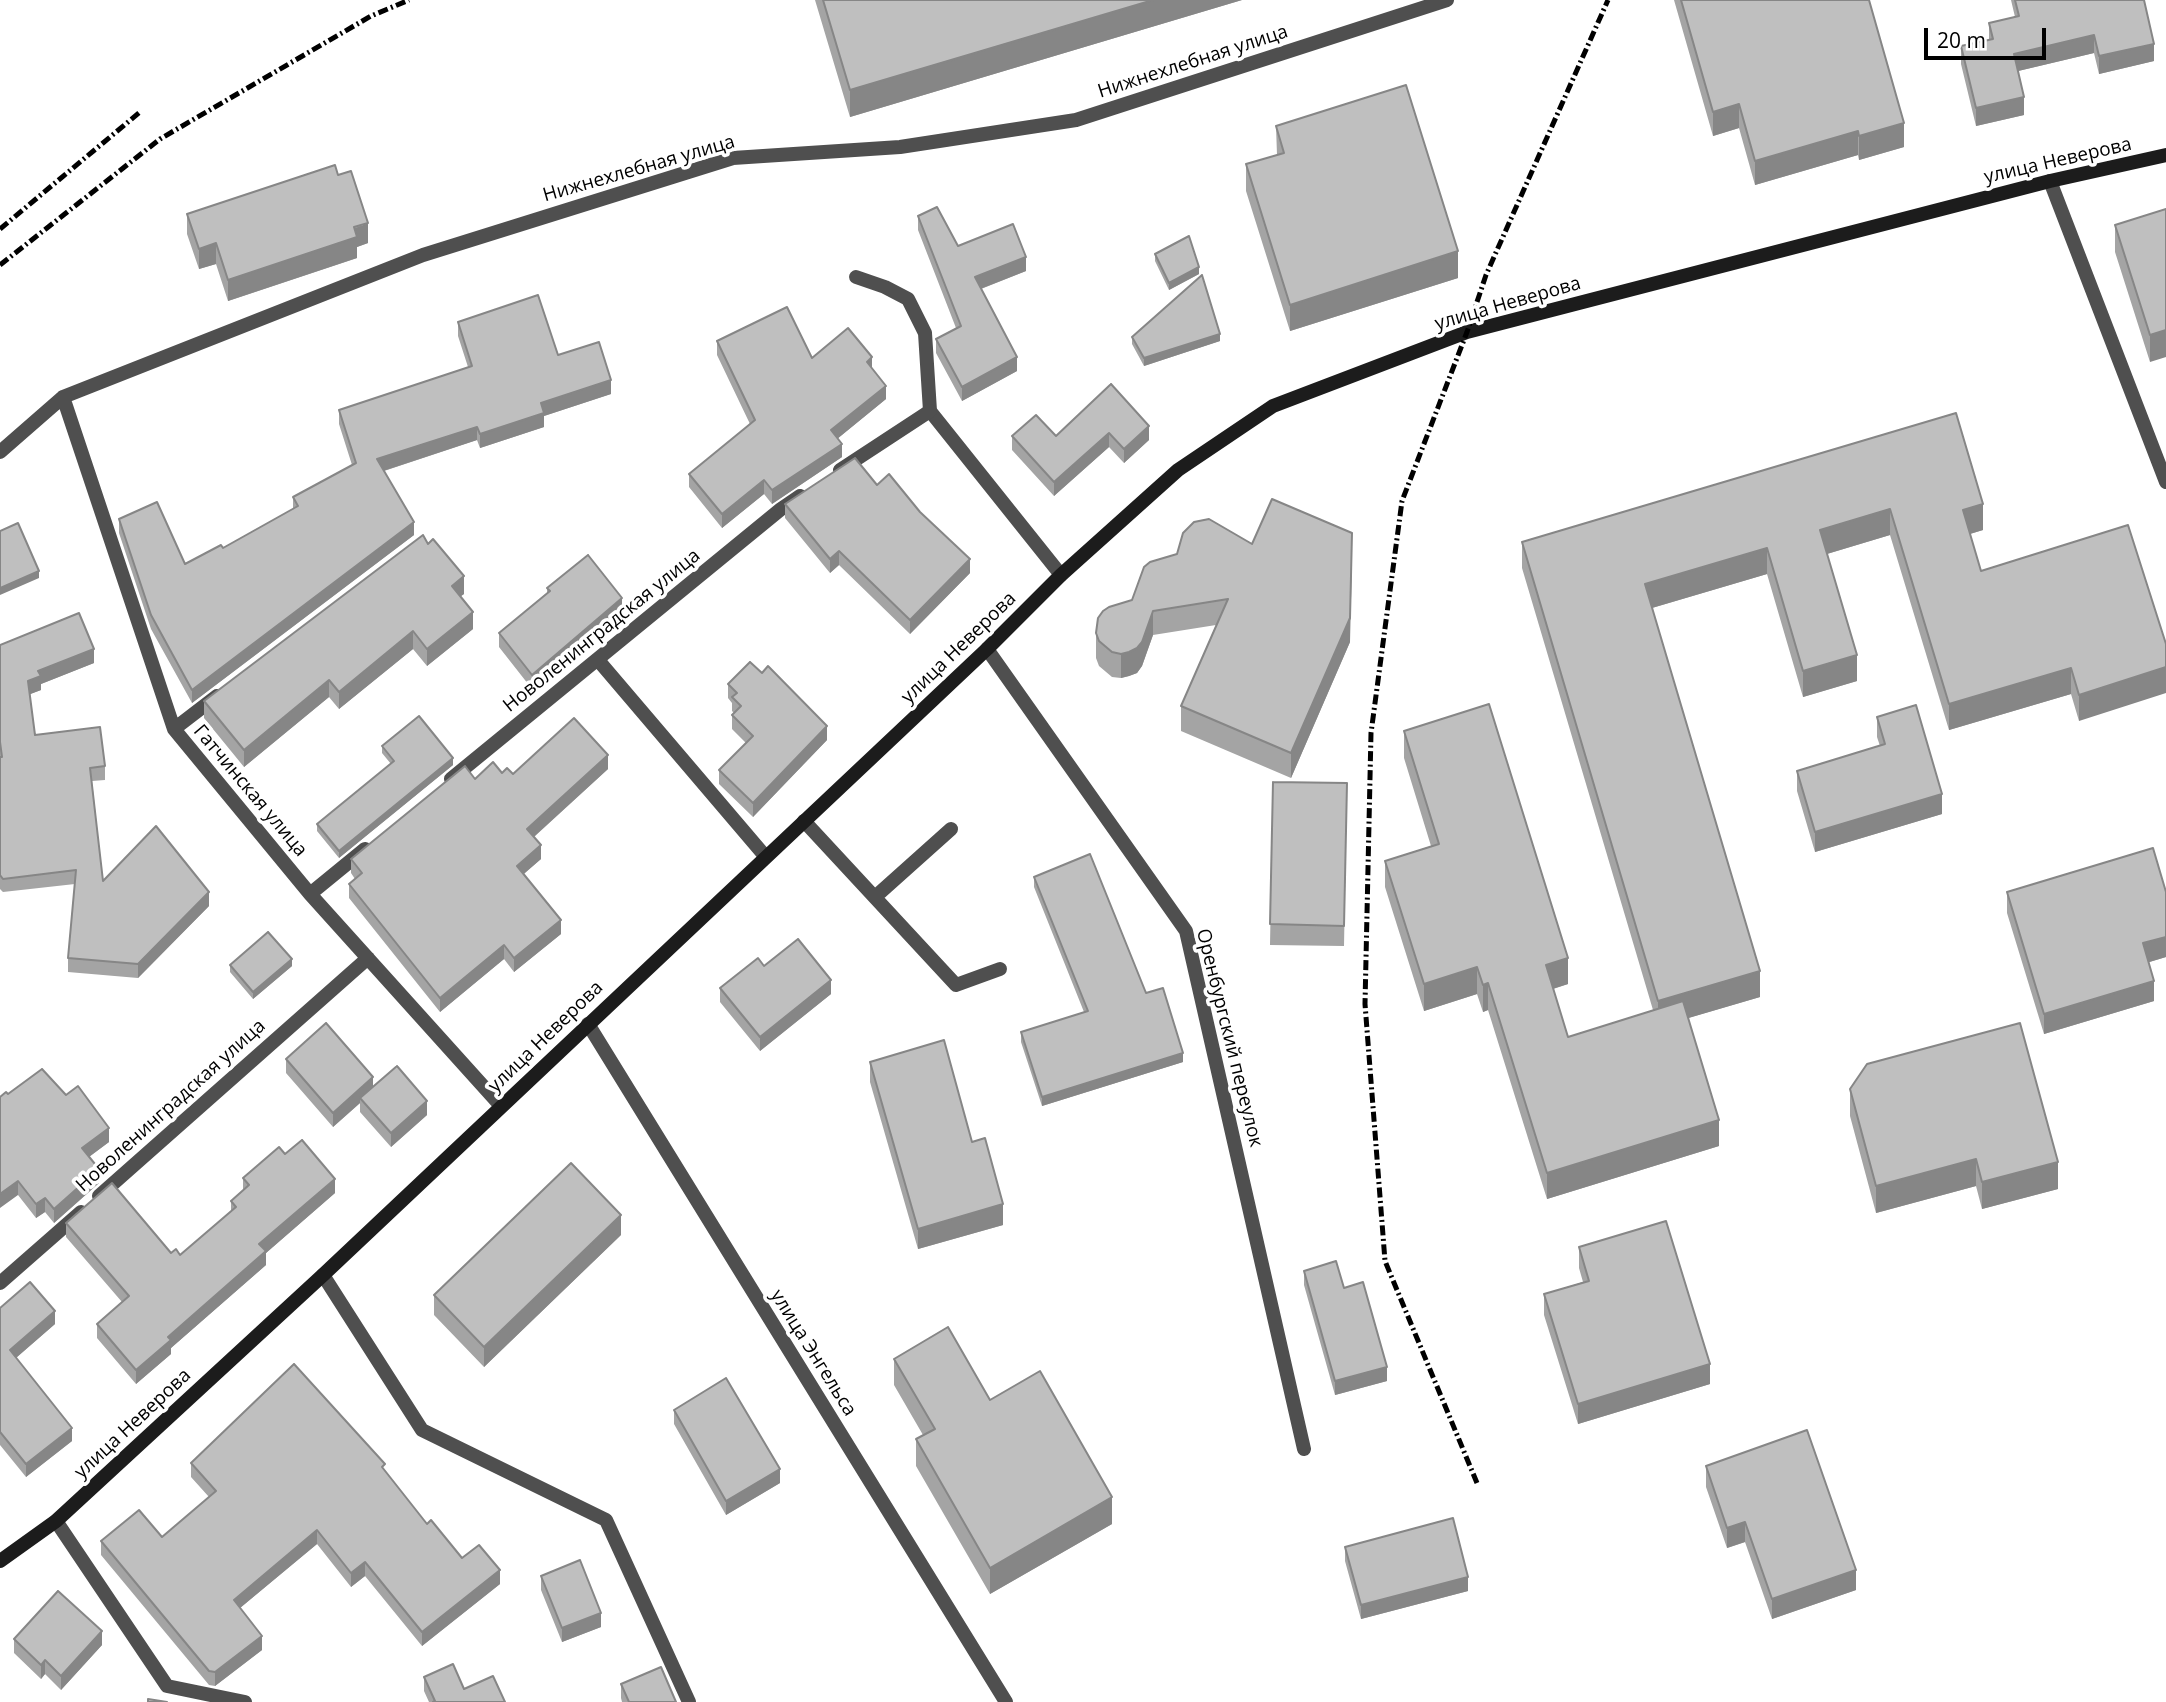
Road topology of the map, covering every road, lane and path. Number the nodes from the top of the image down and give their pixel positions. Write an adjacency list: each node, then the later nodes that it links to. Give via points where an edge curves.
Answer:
1 (1447, 0): 5 (street, Нижнехлебная улица, via 1076,120 900,148 733,158 423,255)
2 (2166, 155): 3 (street, улица Неверова)
3 (2050, 181): 8 (street); 9 (street, улица Неверова, via 1467,332 1273,406 1178,470)
4 (856, 277): 6 (street, via 908,299 925,333)
5 (63, 397): 7 (street, Нижнехлебная улица); 13 (street, Гатчинская улица)
6 (930, 411): 9 (street); 11 (street, Новоленинградская улица, via 781,509)
7 (0, 452)
8 (2166, 482)
9 (1061, 575): 10 (street, улица Неверова)
10 (987, 649): 15 (street, улица Неверова); 27 (street, Оренбургский переулок, via 1186,931)
11 (598, 660): 14 (street, Новоленинградская улица); 18 (street)
12 (229, 687): 13 (street)
13 (174, 729): 19 (street, Гатчинская улица)
14 (438, 790)
15 (804, 821): 18 (street, улица Неверова); 20 (street)
16 (950, 829): 20 (street)
17 (374, 842): 19 (street)
18 (765, 856): 23 (street, улица Неверова)
19 (310, 894): 21 (street, Гатчинская улица)
20 (875, 897): 22 (street, via 956,985)
21 (368, 958): 24 (street, Гатчинская улица); 26 (street, Новоленинградская улица)
22 (1000, 969)
23 (588, 1024): 24 (street, улица Неверова); 32 (street, улица Энгельса)
24 (501, 1106): 25 (street, улица Неверова)
25 (323, 1275): 28 (street, улица Неверова); 31 (street, via 422,1430 606,1520)
26 (0, 1283)
27 (1304, 1449)
28 (56, 1521): 29 (street, улица Неверова); 30 (street, via 167,1686)
29 (0, 1561)
30 (245, 1702)
31 (689, 1702)
32 (1006, 1702)

